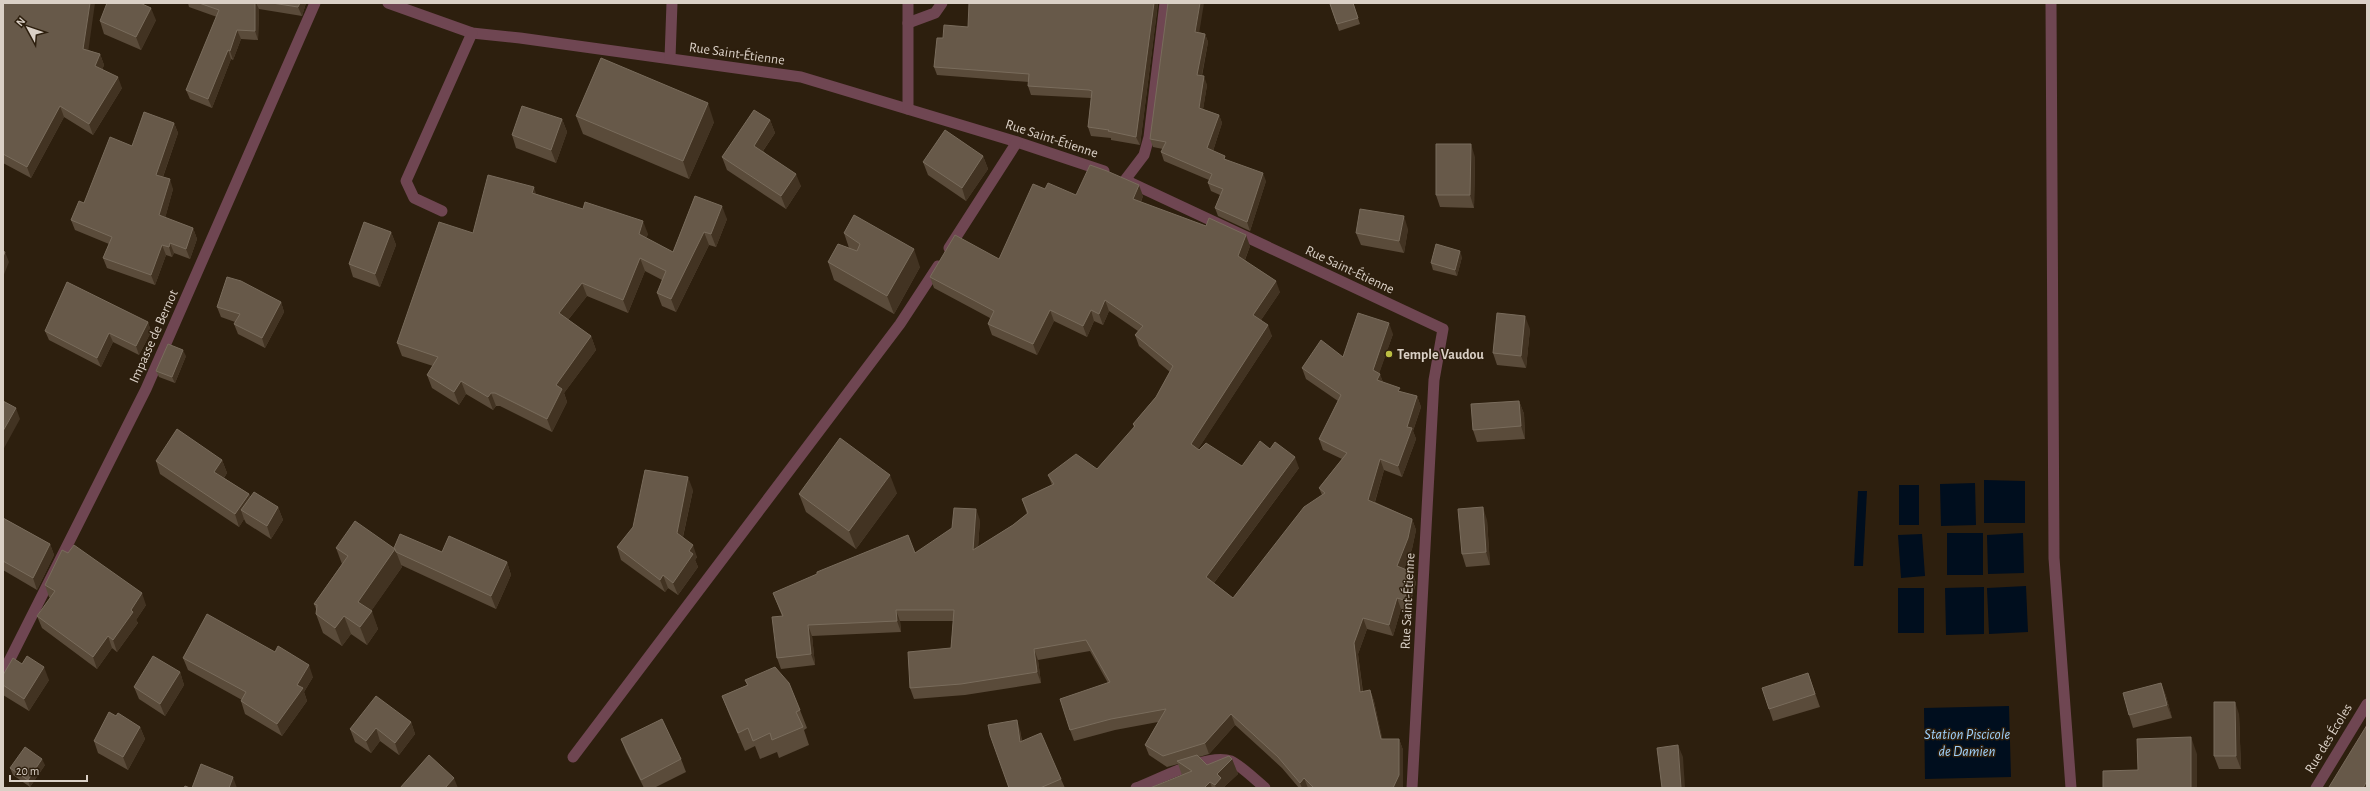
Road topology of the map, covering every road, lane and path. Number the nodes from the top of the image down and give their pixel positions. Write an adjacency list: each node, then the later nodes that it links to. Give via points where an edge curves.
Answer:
1 (315, 3): 15 (street, Impasse de Bernot, via 146,389)
2 (388, 3): 9 (street, Rue Saint-Étienne)
3 (672, 3): 10 (street)
4 (908, 3): 8 (street)
5 (942, 3): 8 (street, via 935,13)
6 (1165, 3): 13 (street, via 1149,137 1144,155)
7 (2051, 3): 21 (street, via 2054,558)
8 (908, 23): 11 (street)
9 (472, 33): 10 (street, Rue Saint-Étienne); 14 (street, via 406,181 414,198)
10 (670, 58): 11 (street, Rue Saint-Étienne, via 801,77)
11 (908, 109): 12 (street, Rue Saint-Étienne)
12 (1017, 142): 13 (street, Rue Saint-Étienne); 17 (street, via 900,324)
13 (1125, 180): 20 (street, Rue Saint-Étienne, via 1443,329 1434,380)
14 (442, 211)
15 (3, 673)
16 (2367, 704): 22 (street, Rue des Écoles)
17 (573, 757)
18 (1136, 788): 19 (street, via 1214,760 1231,762)
19 (1265, 788)
20 (1412, 788)
21 (2071, 788)
22 (2316, 788)

